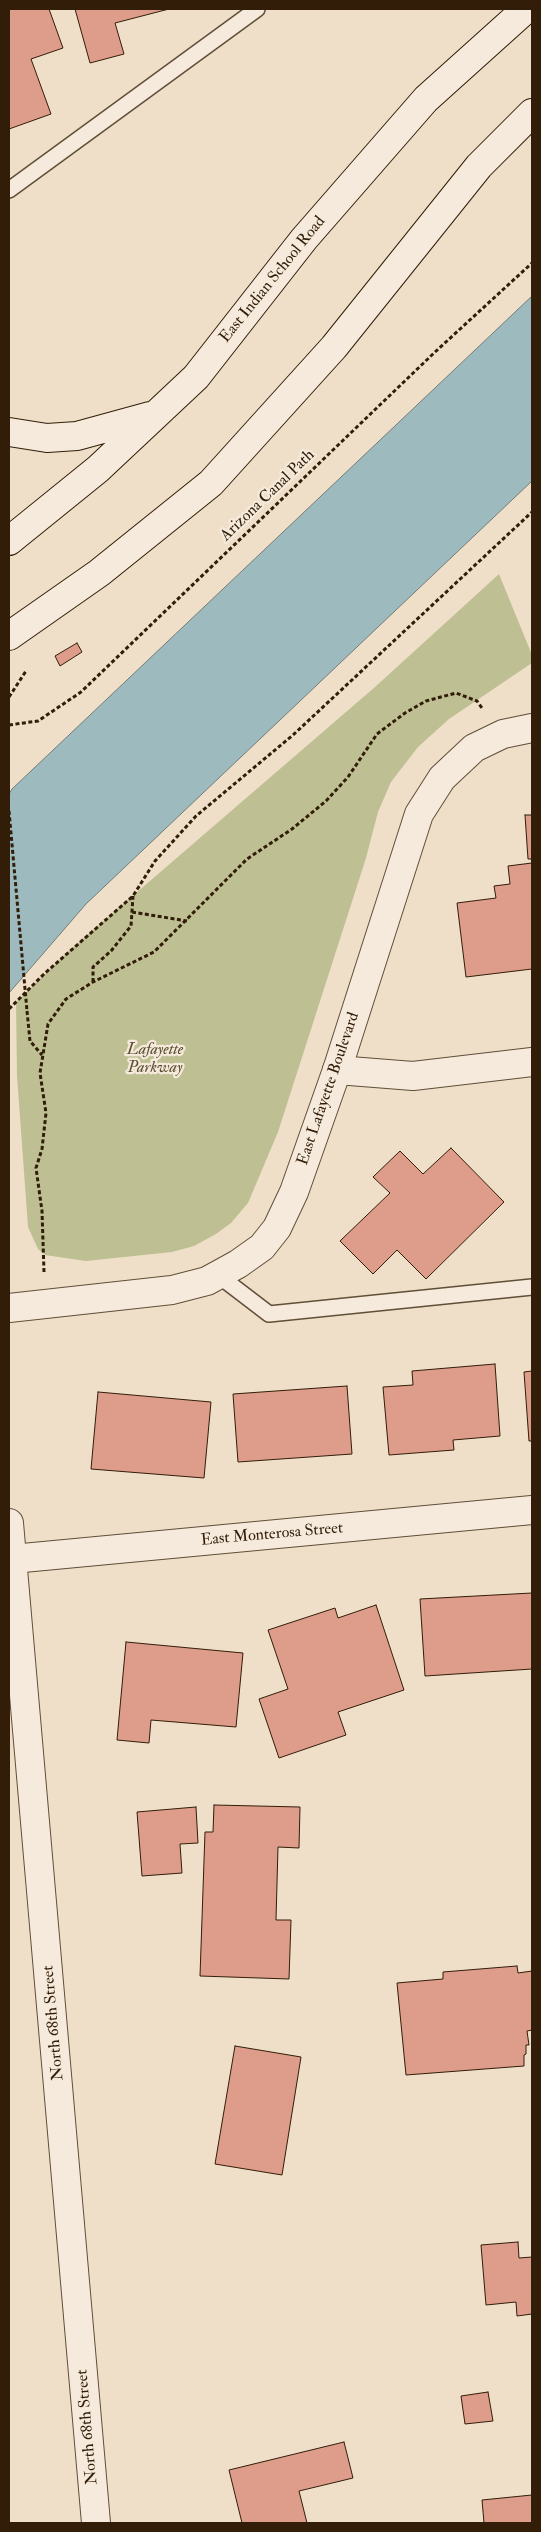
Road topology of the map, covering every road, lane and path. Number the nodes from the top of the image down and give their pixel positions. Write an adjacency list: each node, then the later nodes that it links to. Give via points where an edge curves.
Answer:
1 (256, 9): 4 (lane)
2 (526, 9): 6 (street, East Indian School Road, via 426,99 304,240 196,376)
3 (532, 112): 10 (street, via 479,166 334,347 211,483 99,573)
4 (9, 190)
5 (532, 263): 13 (path, Arizona Canal Path, via 435,352 82,692 38,721)
6 (156, 414): 7 (street, via 77,436 48,438); 9 (street, East Indian School Road, via 98,469)
7 (9, 432)
8 (532, 512): 17 (path, via 293,735 196,816 155,861)
9 (9, 541)
10 (9, 636)
11 (26, 671): 12 (path)
12 (9, 697)
13 (9, 725)
14 (532, 728): 15 (street, East Lafayette Boulevard)
15 (503, 734): 19 (path, via 476,701 456,693 426,701 405,713 378,734 348,777 326,801 247,859); 24 (street, East Lafayette Boulevard, via 474,748 449,772 419,814)
16 (9, 811): 22 (path, bridge, via 30,1041)
17 (133, 896): 18 (path); 21 (path)
18 (132, 912): 19 (path); 20 (path, via 130,926 111,951 93,967)
19 (187, 921): 20 (path, via 154,952)
20 (93, 982): 22 (path, via 66,999 48,1024)
21 (9, 1009)
22 (43, 1056): 27 (path, via 40,1073 46,1113 42,1149 36,1168 42,1211)
23 (532, 1062): 24 (street, via 413,1076)
24 (337, 1070): 25 (street, East Lafayette Boulevard, via 294,1192 277,1228 262,1247)
25 (218, 1275): 26 (lane, via 269,1314); 27 (street, East Lafayette Boulevard, via 172,1290)
26 (532, 1287)
27 (44, 1305): 28 (street, East Lafayette Boulevard)
28 (9, 1308)
29 (532, 1510): 31 (street, East Monterosa Street)
30 (9, 1523): 31 (street, North 68th Street)
31 (12, 1559): 32 (street, North 68th Street)
32 (16, 1674): 33 (street, North 68th Street)
33 (96, 2523)

